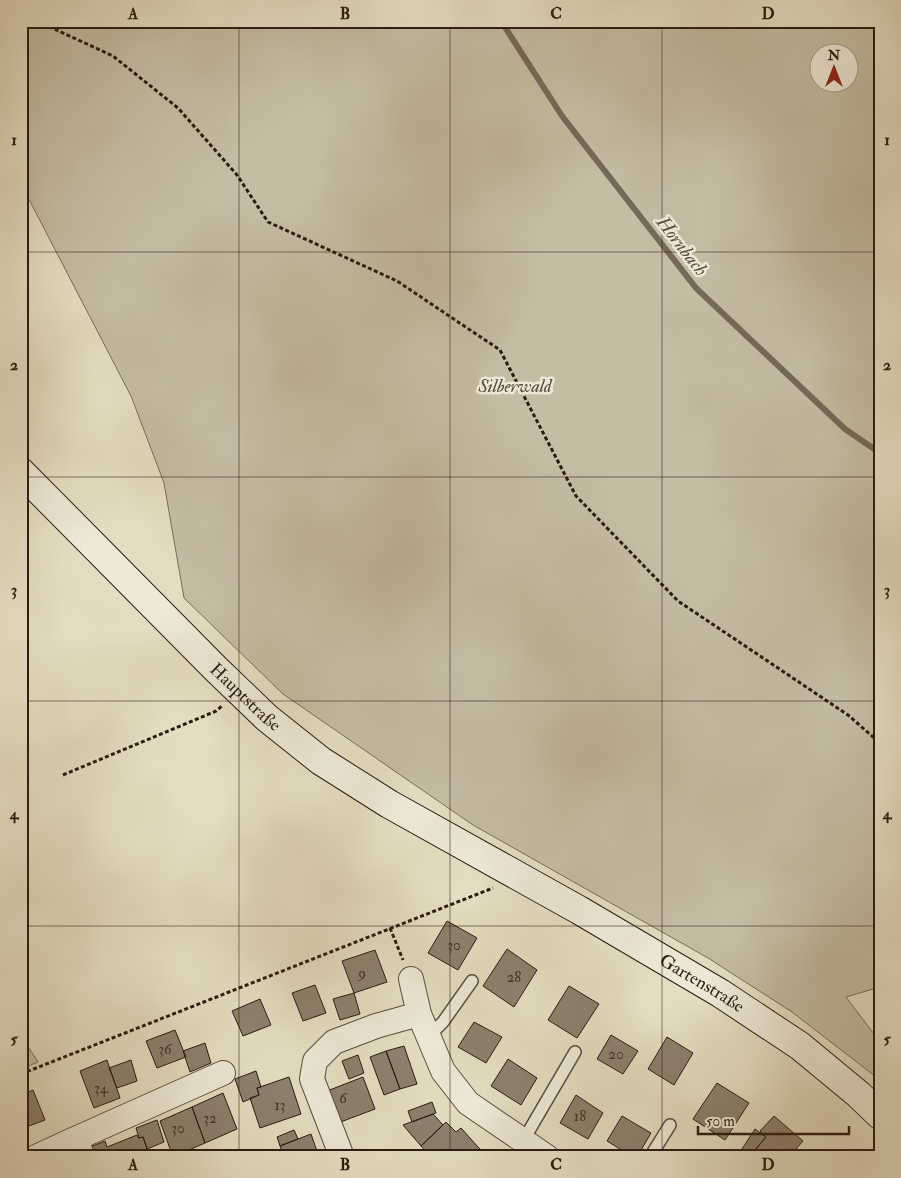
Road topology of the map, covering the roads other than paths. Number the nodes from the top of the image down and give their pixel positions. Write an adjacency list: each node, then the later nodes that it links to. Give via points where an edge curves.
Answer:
1 (21, 472): 2 (main road, Hauptstraße, via 268,718 321,761 389,804)
2 (510, 872): 9 (main road, Gartenstraße, via 720,993 800,1046)
3 (411, 979): 5 (street)
4 (472, 980): 6 (lane)
5 (418, 1014): 6 (street); 14 (street, via 334,1042 315,1061 312,1079)
6 (429, 1036): 11 (street, via 444,1071 468,1103)
7 (575, 1052): 11 (lane)
8 (223, 1073): 12 (street)
9 (880, 1114)
10 (670, 1125): 16 (lane)
11 (523, 1141): 15 (street)
12 (79, 1148): 13 (street)
13 (36, 1157)
14 (342, 1157)
15 (547, 1157)
16 (650, 1157)

